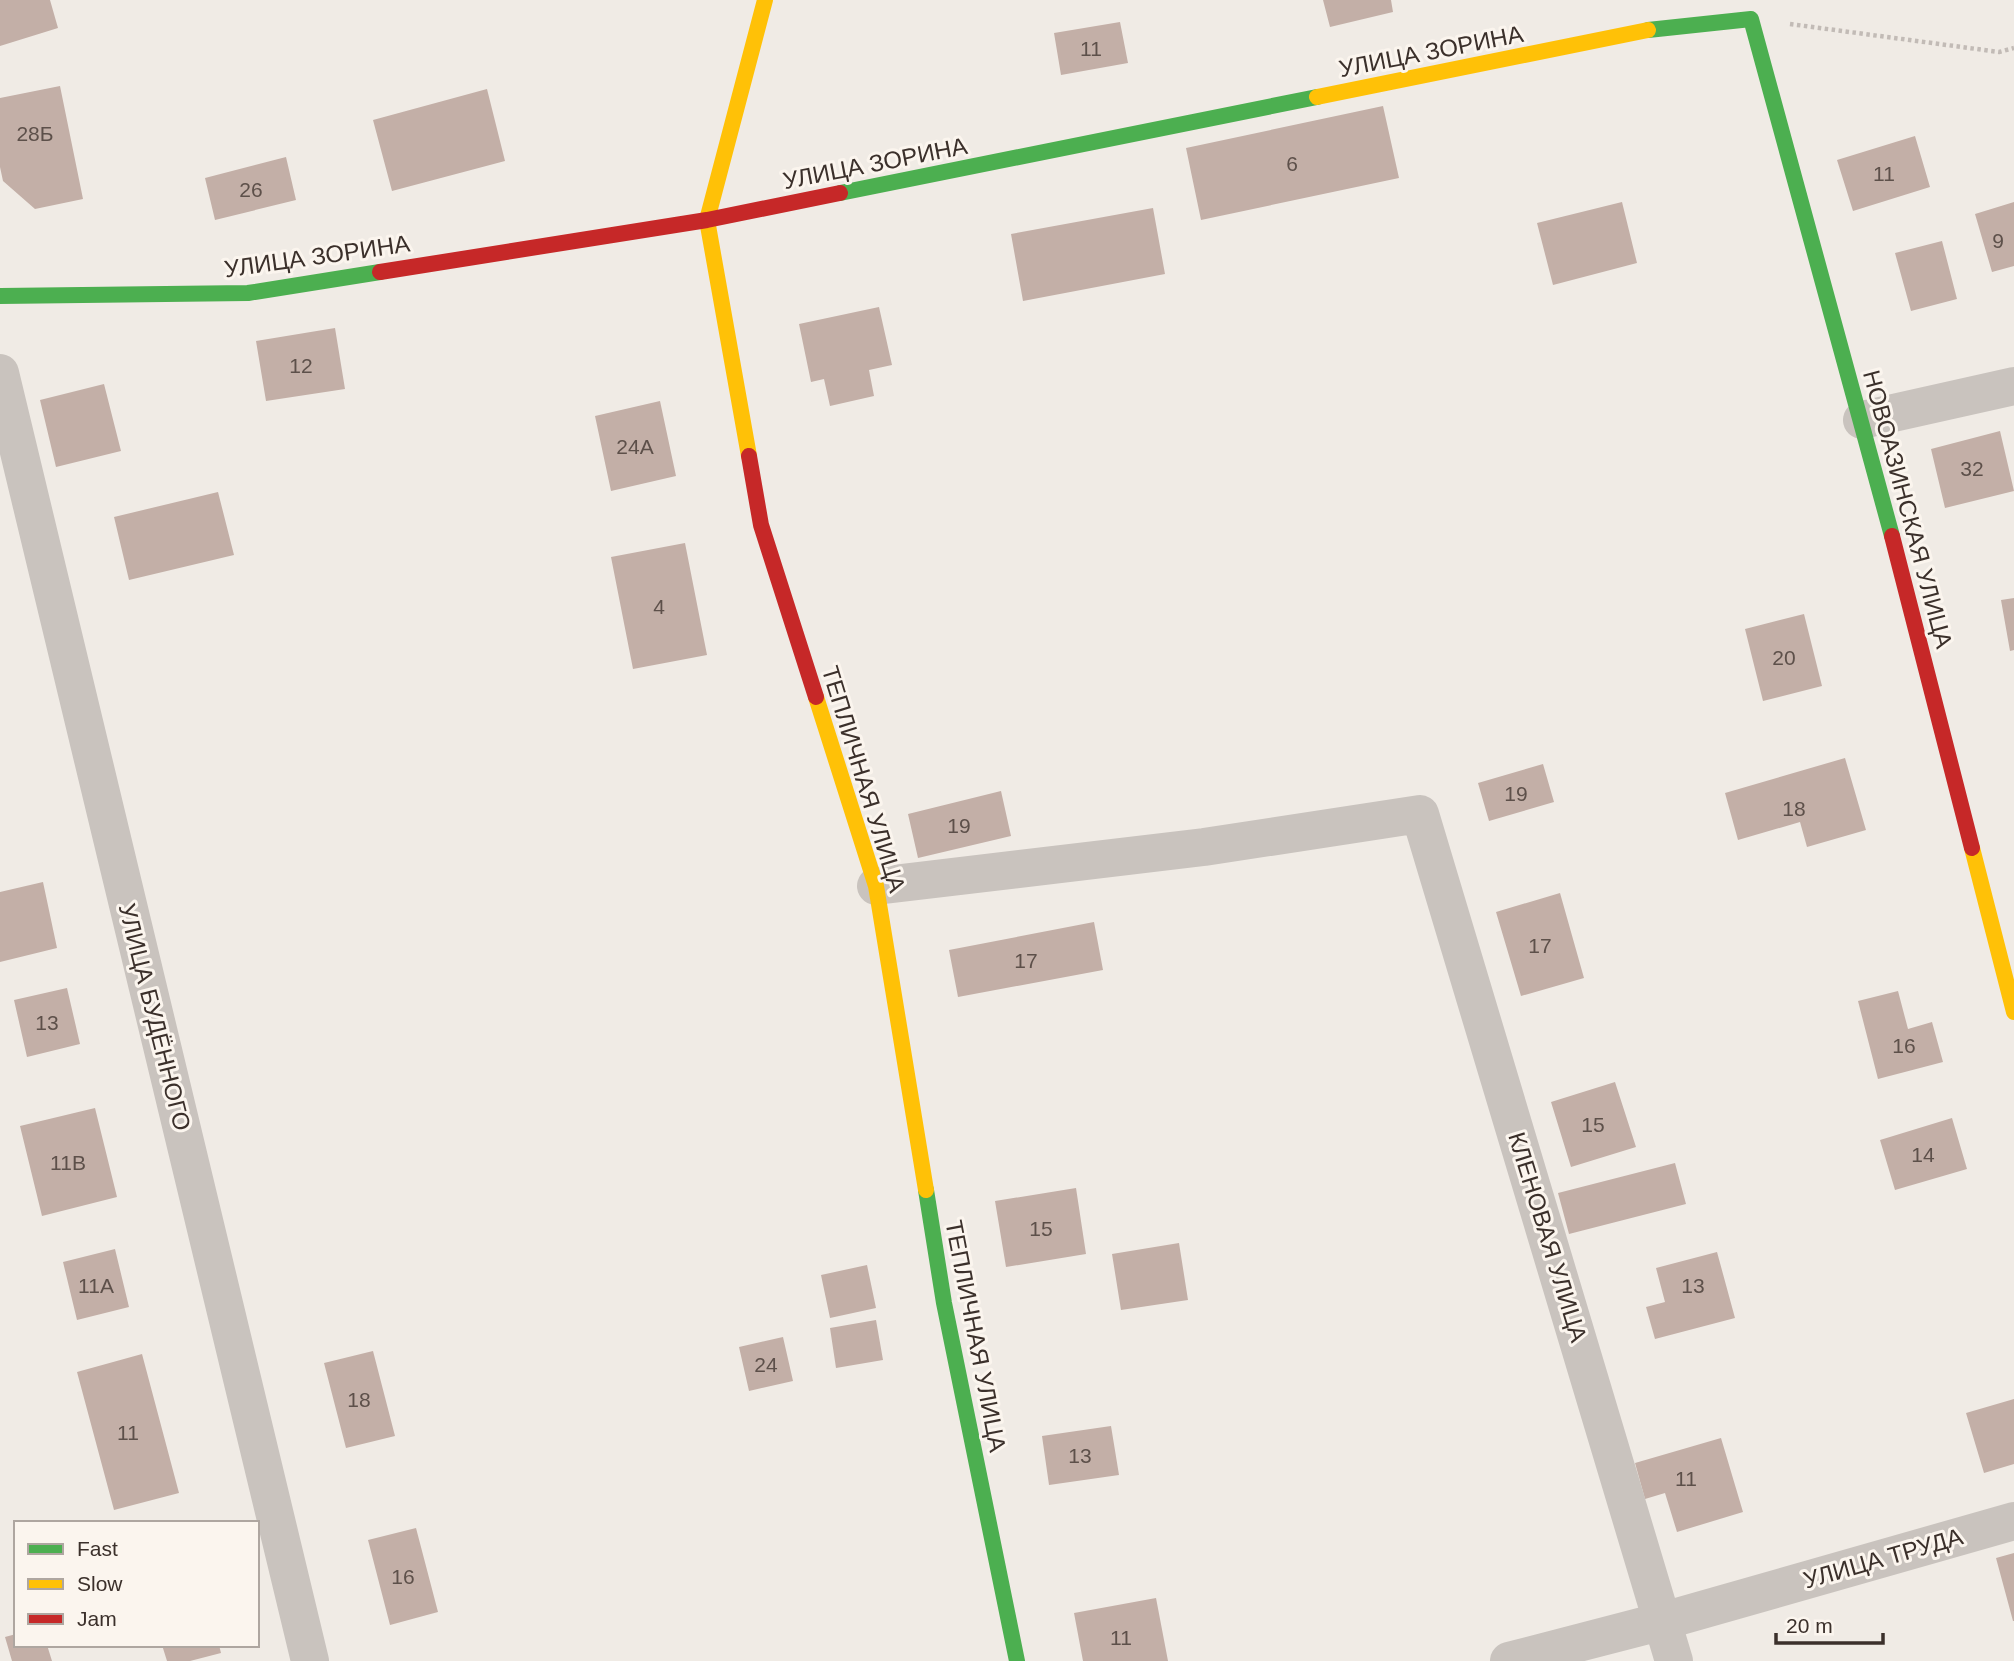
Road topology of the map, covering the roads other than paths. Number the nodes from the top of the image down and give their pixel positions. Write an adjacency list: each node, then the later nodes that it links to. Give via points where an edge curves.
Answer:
1 (765, 0): 3 (street, ТЕПЛИЧНАЯ УЛИЦА)
2 (1751, 19): 3 (street, УЛИЦА ЗОРИНА, via 1660,28); 7 (street, НОВОАЗИНСКАЯ УЛИЦА)
3 (707, 220): 4 (street, УЛИЦА ЗОРИНА, via 248,293); 8 (street, ТЕПЛИЧНАЯ УЛИЦА, via 761,525)
4 (0, 296)
5 (0, 373): 13 (street, УЛИЦА БУДЁННОГО)
6 (2014, 386): 7 (street)
7 (1862, 420): 9 (street, НОВОАЗИНСКАЯ УЛИЦА)
8 (876, 886): 12 (street, КЛЕНОВАЯ УЛИЦА, via 1204,847 1420,814); 14 (street, ТЕПЛИЧНАЯ УЛИЦА, via 944,1303)
9 (2004, 927): 10 (street, НОВОАЗИНСКАЯ УЛИЦА)
10 (2014, 1012)
11 (2014, 1521): 12 (street, УЛИЦА ТРУДА)
12 (1663, 1621): 15 (street, УЛИЦА ТРУДА); 16 (street, КЛЕНОВАЯ УЛИЦА)
13 (310, 1661)
14 (1017, 1661)
15 (1509, 1661)
16 (1674, 1661)

